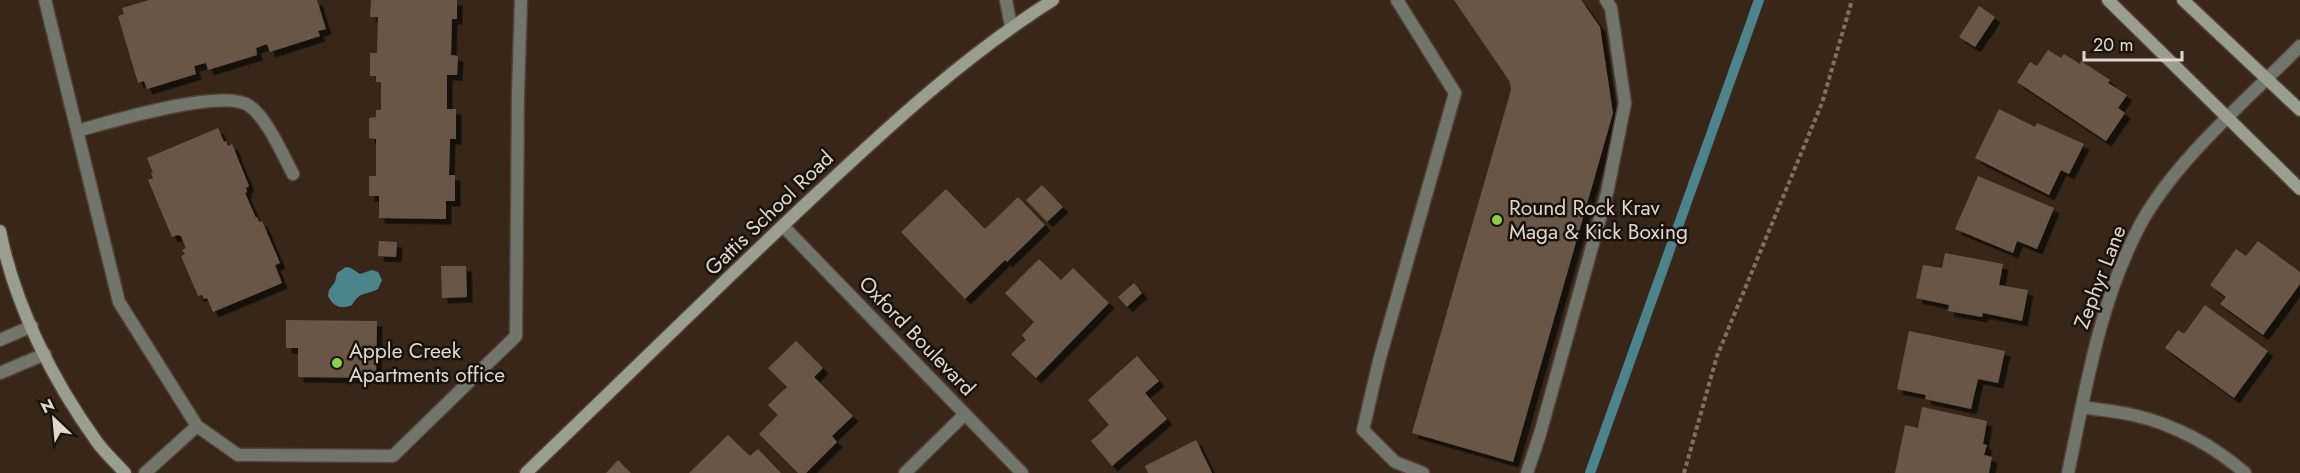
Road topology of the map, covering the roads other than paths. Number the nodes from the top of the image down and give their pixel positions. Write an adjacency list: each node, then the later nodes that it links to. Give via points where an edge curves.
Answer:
1 (45, 0): 14 (street)
2 (521, 0): 25 (street, via 516,336 393,456 238,455)
3 (1006, 0): 9 (street)
4 (1053, 0): 9 (main road, Gattis School Road)
5 (1397, 0): 31 (street, via 1455,93 1363,430 1395,462)
6 (1606, 0): 32 (street, via 1611,8 1625,103 1607,193)
7 (2108, 0): 13 (main road)
8 (2183, 0): 11 (main road)
9 (1011, 26): 17 (main road, Gattis School Road, via 904,113)
10 (2300, 46): 11 (street, Zephyr Lane)
11 (2268, 79): 12 (main road); 13 (street, Zephyr Lane)
12 (2300, 110)
13 (2226, 118): 16 (main road); 23 (street, Zephyr Lane, via 2174,176 2141,224 2099,327)
14 (77, 131): 15 (street, via 168,107 221,100 246,103 259,115); 25 (street, via 119,302)
15 (293, 174)
16 (2300, 189)
17 (783, 226): 24 (street, Oxford Boulevard); 28 (main road, Gattis School Road)
18 (0, 231): 19 (main road)
19 (32, 326): 20 (street); 21 (main road)
20 (0, 340)
21 (45, 354): 22 (street); 26 (main road, via 98,444)
22 (0, 373)
23 (2082, 407): 33 (street, Zephyr Lane); 34 (street, via 2156,421 2202,442)
24 (965, 414): 29 (street); 30 (street, Oxford Boulevard)
25 (197, 426): 27 (street)
26 (125, 473)
27 (145, 473)
28 (526, 473)
29 (905, 473)
30 (1022, 473)
31 (1423, 473)
32 (1527, 473)
33 (2068, 473)
34 (2245, 473)

